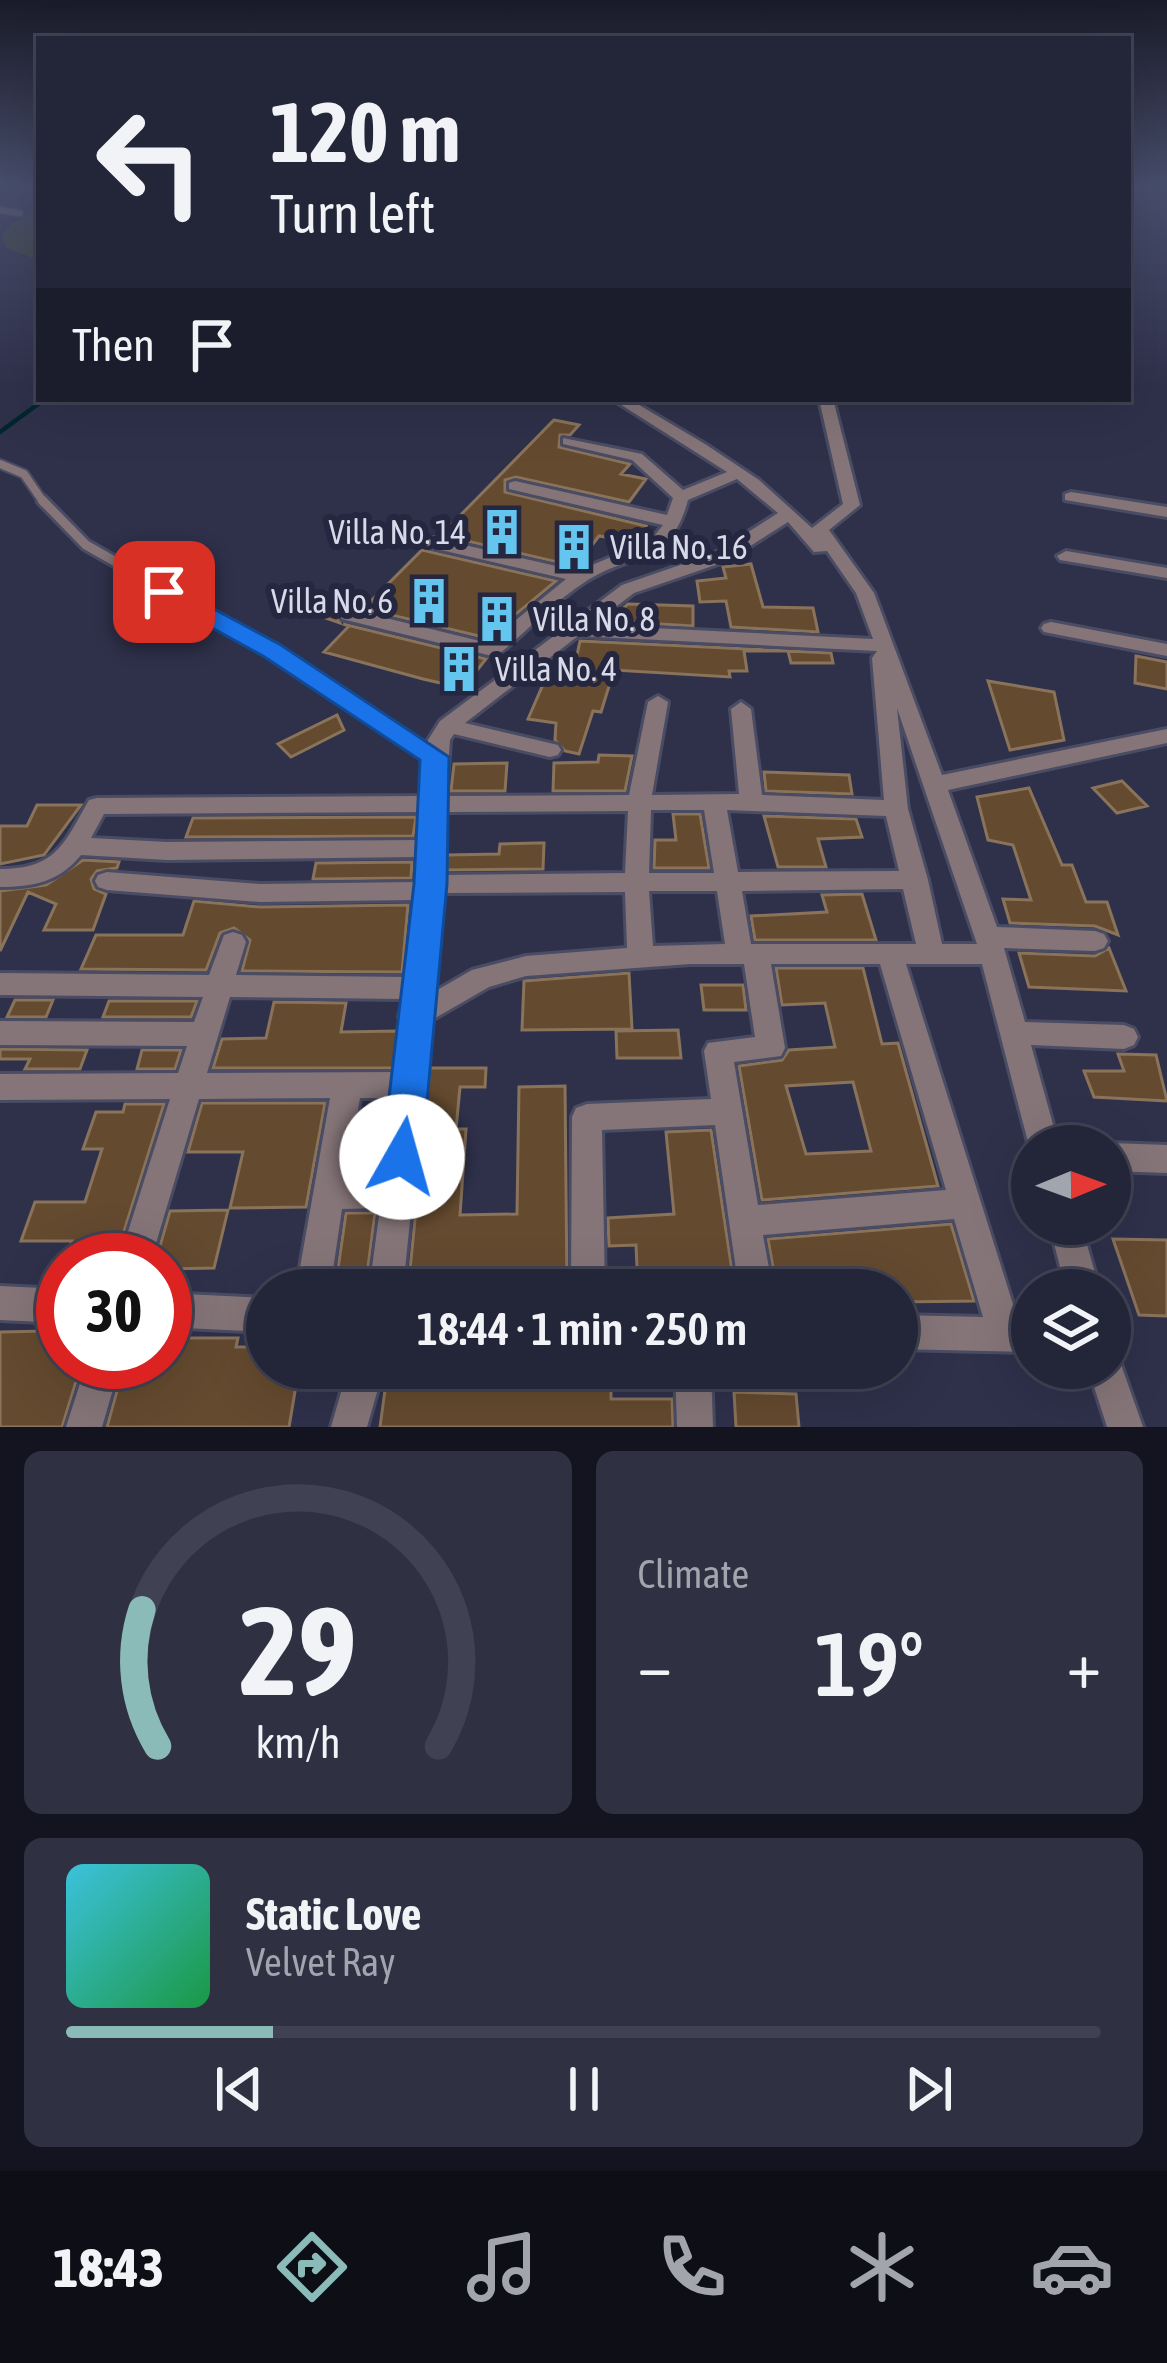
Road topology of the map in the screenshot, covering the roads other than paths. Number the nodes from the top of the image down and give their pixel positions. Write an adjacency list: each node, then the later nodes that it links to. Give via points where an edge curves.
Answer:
1 (624, 402): 7 (street)
2 (652, 402): 15 (street, via 743,463)
3 (827, 402): 15 (street, via 852,505)
4 (568, 441): 10 (street, via 638,457)
5 (0, 464): 6 (lane)
6 (16, 471): 8 (lane); 30 (lane, via 86,545 272,651)
7 (735, 474): 10 (street); 13 (street)
8 (0, 479)
9 (515, 486): 14 (street)
10 (681, 497): 14 (street)
11 (1071, 497): 12 (street)
12 (1167, 512)
13 (789, 514): 22 (street, via 721,557 628,590); 23 (street, via 826,554)
14 (674, 522): 19 (street, via 647,551)
15 (820, 529): 31 (street, via 865,593)
16 (434, 543): 19 (street)
17 (1066, 556): 18 (street)
18 (1167, 573)
19 (580, 578): 20 (street, via 492,650)
20 (349, 615)
21 (1052, 628): 24 (street)
22 (570, 630): 23 (street); 27 (street)
23 (880, 644): 36 (street)
24 (1167, 650)
25 (658, 702): 34 (street)
26 (741, 709): 33 (street)
27 (448, 726): 29 (street); 30 (street)
28 (1167, 736): 31 (street)
29 (550, 750)
30 (434, 757): 35 (street)
31 (933, 785): 47 (street)
32 (714, 802): 33 (street); 34 (street); 40 (street)
33 (752, 802): 36 (street)
34 (638, 803): 35 (street); 41 (street)
35 (435, 806): 37 (street, via 98,806); 38 (street)
36 (896, 808): 42 (street)
37 (74, 846): 38 (street); 39 (street, via 45,875)
38 (433, 848): 44 (street)
39 (0, 878)
40 (728, 878): 41 (street); 42 (street); 49 (street)
41 (634, 880): 44 (street); 51 (street)
42 (916, 880): 48 (street)
43 (107, 881): 44 (street, via 260,893)
44 (430, 888): 54 (street)
45 (1095, 940): 47 (street)
46 (233, 942): 53 (street)
47 (990, 945): 48 (street); 57 (street)
48 (931, 953): 50 (street)
49 (748, 954): 50 (street); 51 (street); 63 (street, via 771,1048 718,1051)
50 (890, 955): 69 (street)
51 (641, 958): 54 (street, via 502,969)
52 (0, 984): 53 (street)
53 (220, 985): 54 (street); 56 (street)
54 (415, 1003): 59 (street)
55 (0, 1033): 56 (street)
56 (205, 1034): 62 (street)
57 (1014, 1034): 58 (street); 64 (street)
58 (1124, 1037)
59 (411, 1085): 60 (street); 67 (street)
60 (347, 1086): 62 (street); 68 (street)
61 (0, 1087): 62 (street)
62 (188, 1088): 71 (street)
63 (727, 1111): 70 (street); 74 (street, via 587,1117)
64 (1038, 1125)
65 (1131, 1158): 66 (street)
66 (1167, 1160)
67 (398, 1193): 68 (street); 73 (street)
68 (328, 1195): 72 (street)
69 (966, 1203): 70 (street); 80 (street)
70 (745, 1221): 75 (street)
71 (143, 1233)
72 (316, 1269)
73 (389, 1269)
74 (588, 1269)
75 (753, 1269)
76 (0, 1303): 77 (street)
77 (36, 1305)
78 (192, 1312): 79 (street)
79 (246, 1315)
80 (1011, 1317)
81 (918, 1333): 82 (street)
82 (1011, 1335)
83 (96, 1389): 87 (street)
84 (360, 1389): 88 (street)
85 (693, 1389): 89 (street)
86 (1112, 1389): 90 (street)
87 (84, 1427)
88 (349, 1427)
89 (694, 1427)
90 (1124, 1427)

